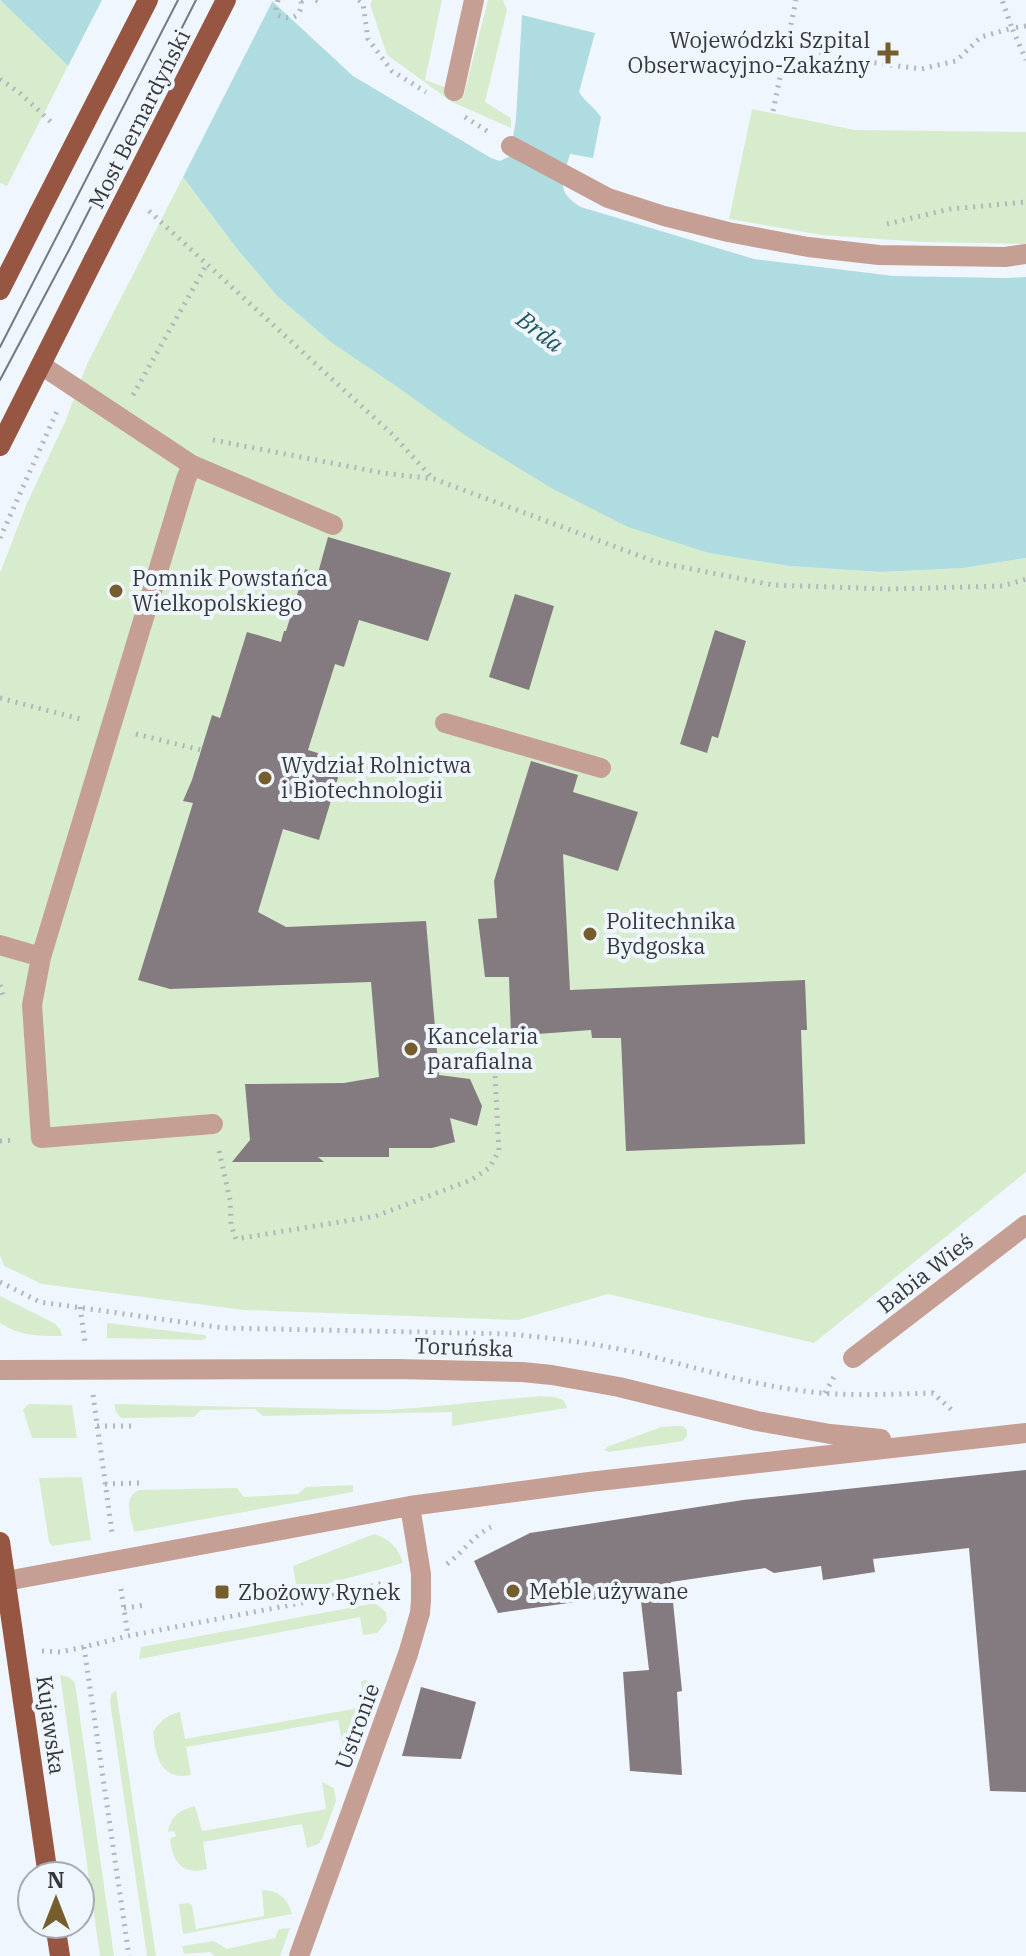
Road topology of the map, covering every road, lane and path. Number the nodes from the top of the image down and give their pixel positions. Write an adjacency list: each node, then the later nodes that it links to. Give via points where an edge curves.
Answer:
1 (148, 0): 23 (main road, Most Bernardyński, bridge)
2 (226, 0): 24 (main road, Most Bernardyński, bridge)
3 (278, 0): 4 (path, bridge, via 278,15 287,19 300,13)
4 (302, 0)
5 (474, 0): 14 (street)
6 (796, 0): 11 (path)
7 (1002, 0): 10 (path)
8 (363, 1): 15 (path, via 368,39 392,71)
9 (1026, 26): 10 (path)
10 (1012, 28): 11 (path, via 981,37 956,61 921,69 839,58); 12 (path)
11 (789, 43): 16 (path)
12 (1026, 60)
13 (0, 79): 18 (path)
14 (454, 91)
15 (432, 96)
16 (773, 111)
17 (458, 112): 19 (path)
18 (56, 127)
19 (511, 146): 21 (street, via 608,198 728,232 879,255)
20 (139, 202): 22 (path)
21 (1026, 254)
22 (207, 264): 25 (path); 29 (path)
23 (0, 290)
24 (41, 365): 27 (main road, Most Bernardyński); 28 (street)
25 (129, 403)
26 (202, 438): 29 (path)
27 (0, 446)
28 (192, 465): 30 (street); 35 (street)
29 (434, 479): 31 (path, via 656,562 773,585 889,589 1003,586)
30 (333, 525)
31 (1026, 579)
32 (445, 723): 33 (street)
33 (601, 768)
34 (0, 945): 35 (street)
35 (41, 957): 37 (street, via 32,1005 41,1138)
36 (495, 1075): 37 (path, via 499,1151 489,1168 471,1180 376,1216 236,1239)
37 (213, 1124)
38 (9, 1140): 39 (path)
39 (0, 1141)
40 (1026, 1225): 44 (street, Babia Wieś)
41 (0, 1282): 42 (path, via 40,1302)
42 (80, 1307): 43 (path); 46 (path, via 245,1330 555,1338 785,1389 855,1395)
43 (85, 1341)
44 (853, 1358)
45 (0, 1370): 51 (street, Toruńska, via 522,1372 619,1387 830,1434)
46 (933, 1393)
47 (93, 1401): 48 (path)
48 (97, 1426): 49 (path); 53 (path)
49 (136, 1426)
50 (1026, 1433): 51 (street, Toruńska)
51 (921, 1443): 54 (street, Toruńska)
52 (139, 1483): 53 (path)
53 (105, 1484): 56 (path)
54 (410, 1506): 60 (street, Toruńska); 69 (street, Ustronie, via 421,1574 420,1613)
55 (492, 1526): 58 (path)
56 (114, 1539)
57 (0, 1542): 60 (main road, Kujawska)
58 (434, 1570)
59 (392, 1581): 64 (path)
60 (3, 1582): 67 (main road, Kujawska)
61 (123, 1600): 63 (path)
62 (146, 1605): 63 (path)
63 (124, 1608): 64 (path)
64 (128, 1636): 65 (path)
65 (84, 1647): 66 (path); 68 (path)
66 (60, 1652)
67 (46, 1860)
68 (129, 1956)
69 (299, 1956)

